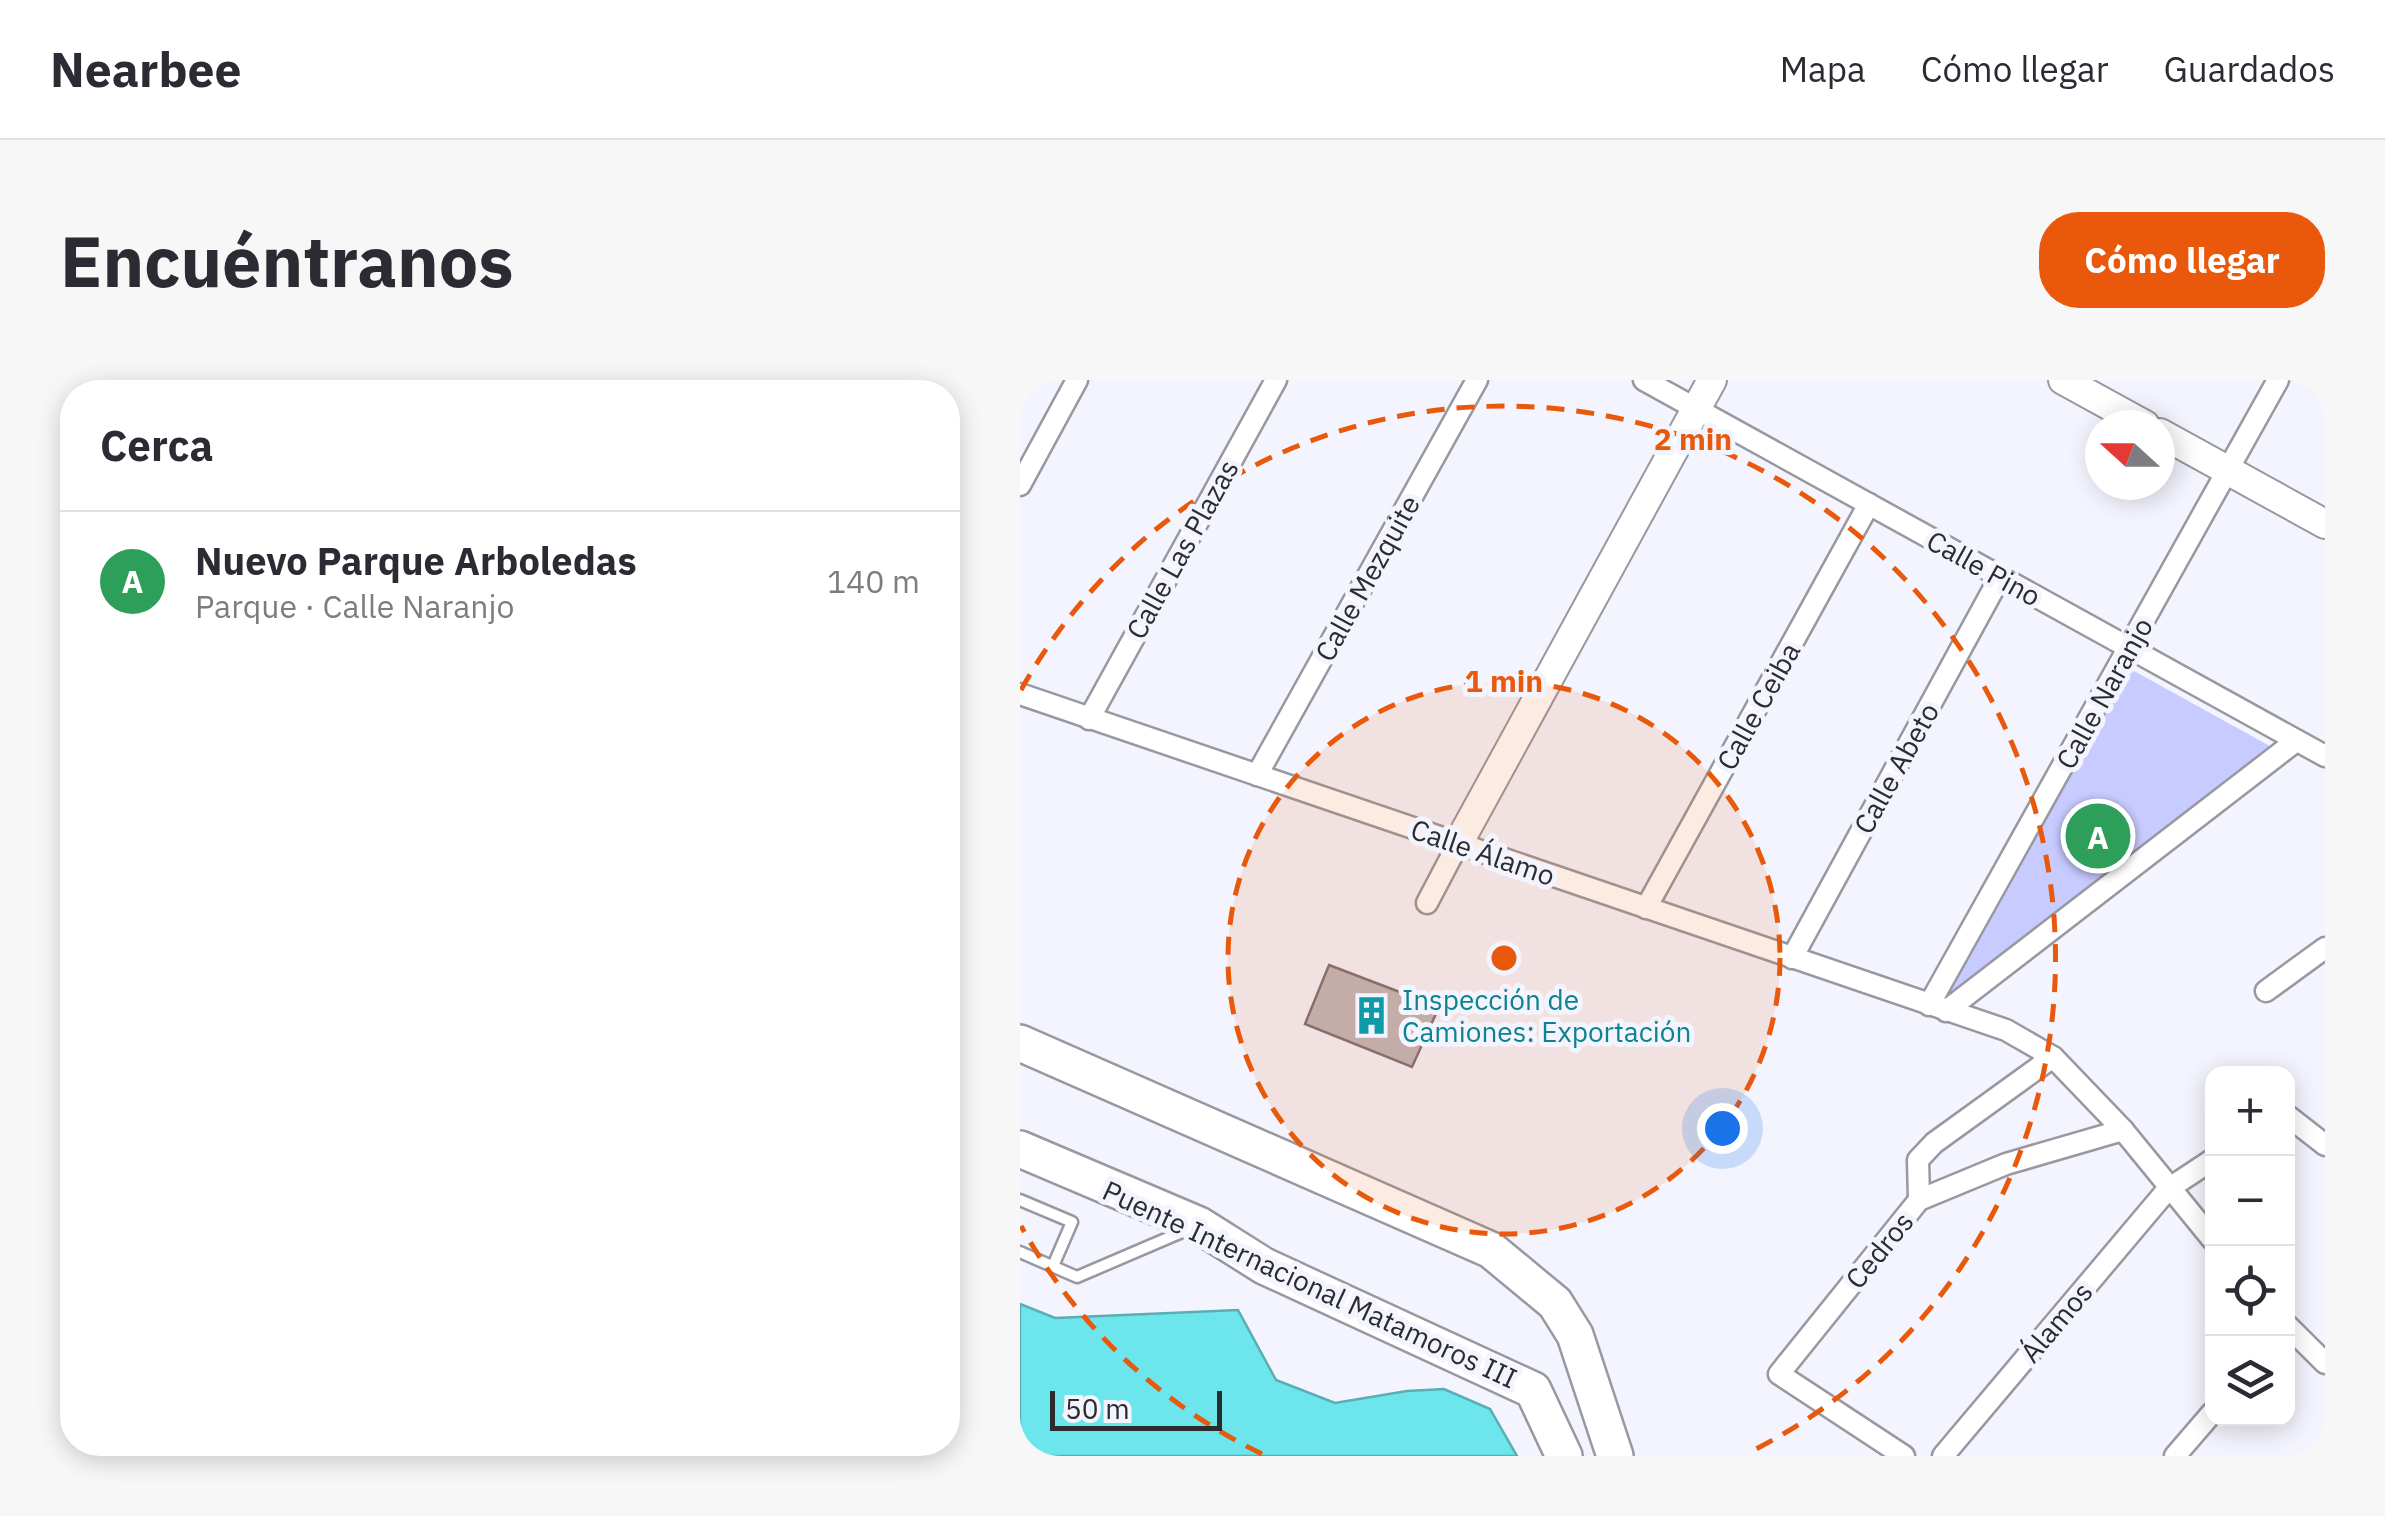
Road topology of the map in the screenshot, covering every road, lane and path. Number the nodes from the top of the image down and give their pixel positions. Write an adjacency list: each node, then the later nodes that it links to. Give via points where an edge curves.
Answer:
1 (1077, 380): 12 (street)
2 (1276, 380): 18 (street, Calle Las Plazas)
3 (1478, 380): 21 (street, Calle Mezquite)
4 (1644, 380): 8 (street, Calle Pino)
5 (1712, 380): 8 (street)
6 (2063, 380): 9 (street)
7 (2278, 380): 11 (street, Calle Naranjo)
8 (1696, 408): 13 (street, Calle Pino); 22 (street)
9 (2118, 410)
10 (2175, 441): 11 (street)
11 (2228, 471): 14 (street); 16 (street, Calle Naranjo)
12 (1020, 485)
13 (1869, 504): 15 (street, Calle Pino); 24 (street, Calle Ceiba)
14 (2325, 524)
15 (2000, 578): 16 (street, Calle Pino); 26 (street, Calle Abeto)
16 (2130, 648): 19 (street, Calle Pino); 28 (street, Calle Naranjo)
17 (1020, 694): 18 (street, Calle Álamo)
18 (1089, 719): 21 (street, Calle Álamo)
19 (2296, 741): 20 (street, Calle Pino); 28 (street)
20 (2325, 756)
21 (1258, 775): 22 (street, Calle Álamo)
22 (1458, 844): 23 (street); 24 (street, Calle Álamo)
23 (1427, 903)
24 (1646, 908): 26 (street, Calle Álamo)
25 (2325, 948): 27 (street)
26 (1792, 958): 28 (street, Calle Álamo)
27 (2266, 992)
28 (1938, 1008): 30 (street, Calle Álamo, via 2006,1030)
29 (1020, 1044): 47 (highway, via 1491,1250 1555,1304 1575,1335)
30 (2054, 1057): 32 (street, Calle Álamo); 38 (street, via 1934,1143 1918,1160)
31 (2295, 1121): 33 (street)
32 (2123, 1130): 36 (street, Calle Álamo); 38 (street, Cedros, via 2006,1164)
33 (2325, 1144)
34 (1020, 1149): 39 (highway, Puente Internacional Matamoros III)
35 (2205, 1165): 36 (street, Álamos)
36 (2168, 1189): 40 (street, Calle Álamo); 50 (street, Álamos)
37 (1020, 1200): 42 (lane, via 1072,1222)
38 (1919, 1200): 49 (street, Cedros, via 1779,1374)
39 (1199, 1225): 42 (lane, via 1077,1277); 45 (highway, Puente Internacional Matamoros III, via 1264,1266)
40 (2205, 1232)
41 (1020, 1252): 42 (lane)
42 (1053, 1266)
43 (2295, 1334): 44 (street)
44 (2325, 1364)
45 (1533, 1390): 47 (highway, via 1588,1410); 48 (highway, Puente Internacional Matamoros III)
46 (2205, 1422): 51 (street)
47 (1611, 1441)
48 (1564, 1456)
49 (1904, 1456)
50 (1944, 1456)
51 (2176, 1456)

